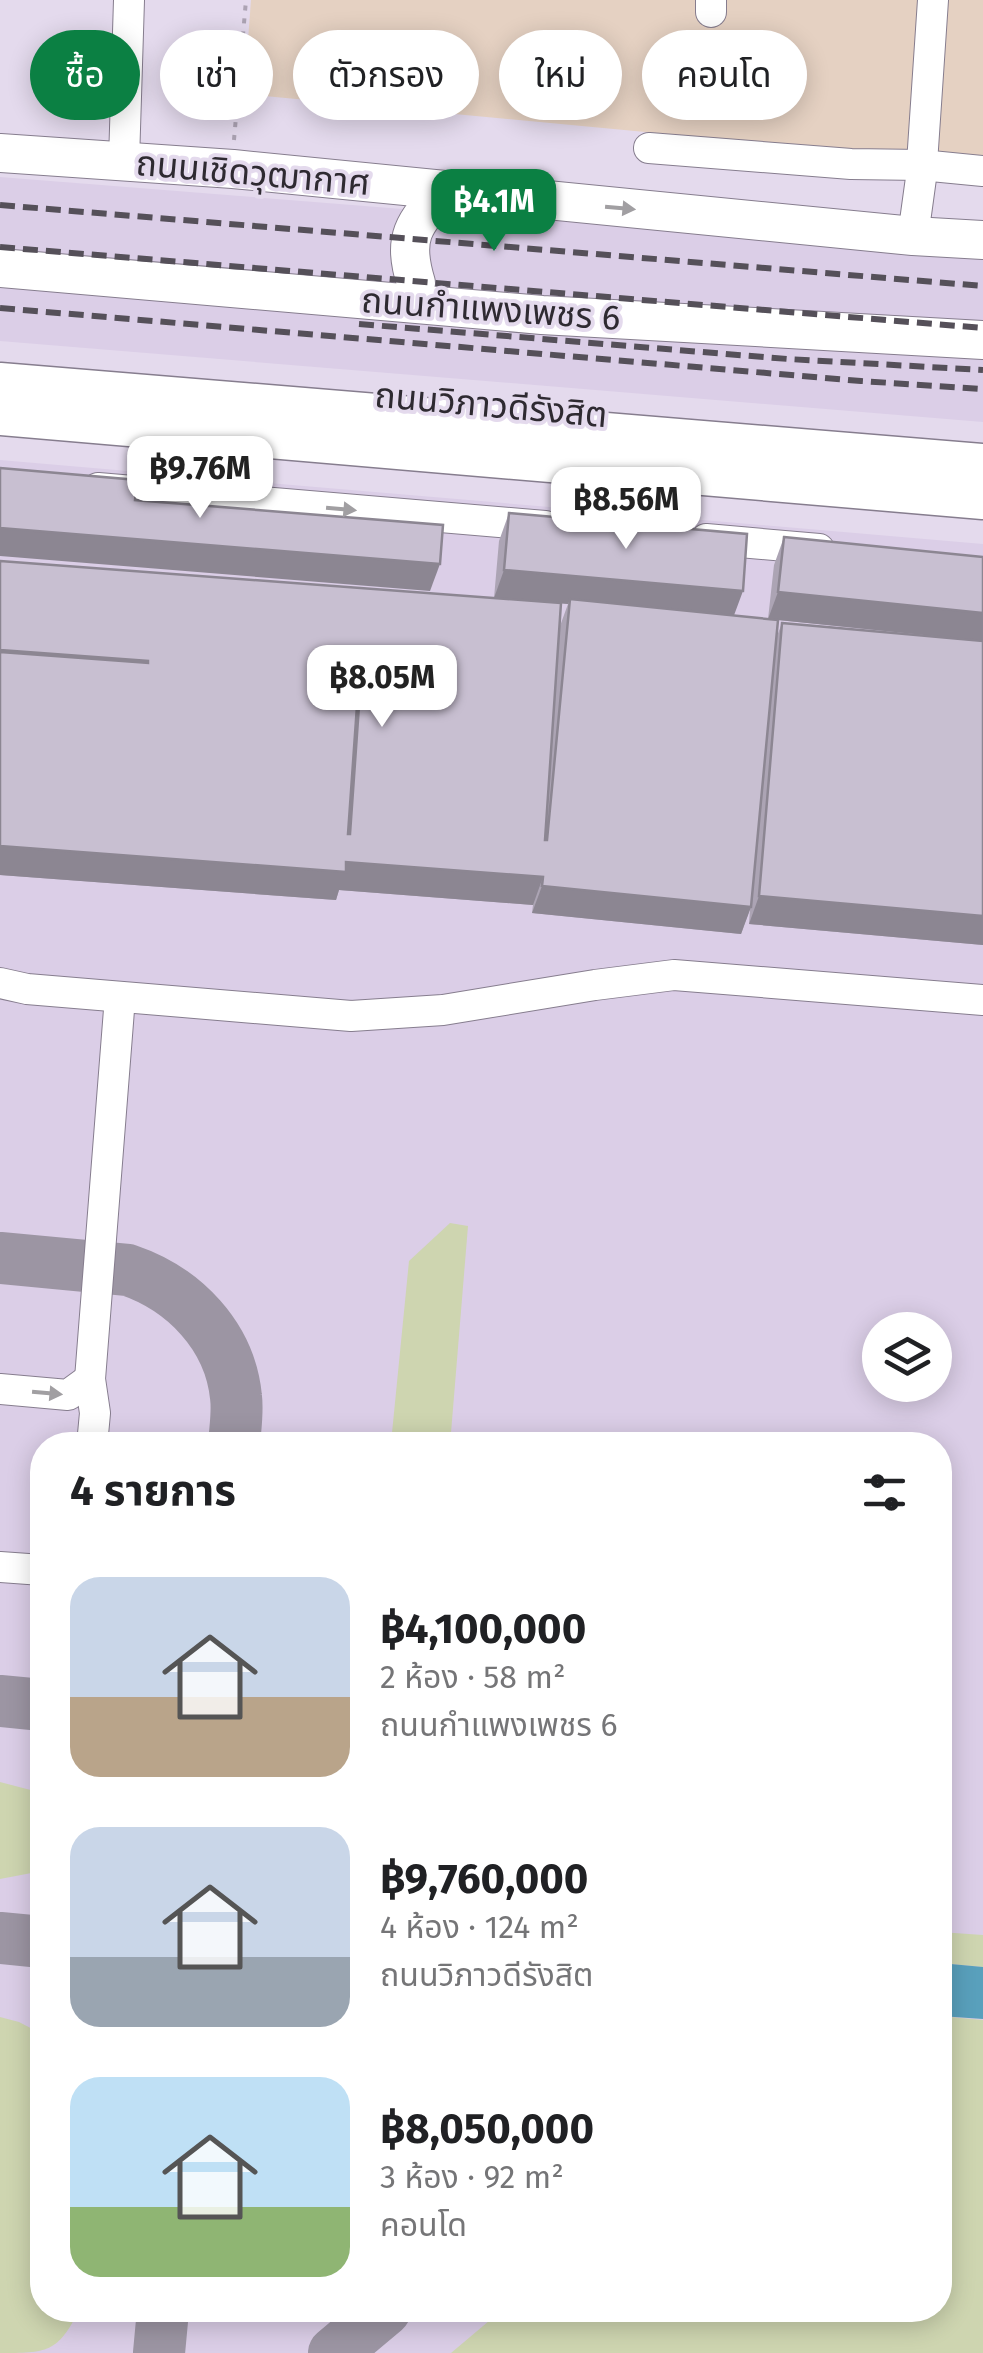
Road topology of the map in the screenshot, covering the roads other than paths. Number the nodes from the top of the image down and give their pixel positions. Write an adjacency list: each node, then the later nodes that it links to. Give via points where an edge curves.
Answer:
1 (129, 0): 3 (lane)
2 (934, 0): 6 (lane)
3 (124, 146): 5 (main road, ถนนเชิดวุฒากาศ); 8 (main road, ถนนเชิดวุฒากาศ, via 233,170)
4 (649, 148): 6 (lane)
5 (0, 153)
6 (921, 171): 7 (lane); 9 (lane)
7 (983, 171)
8 (444, 191): 9 (main road, ถนนเชิดวุฒากาศ, one-way to 9); 13 (main road, via 411,233)
9 (914, 228): 10 (main road, ถนนเชิดวุฒากาศ)
10 (983, 240)
11 (0, 250): 13 (main road, ถนนกำแพงเพชร 6)
12 (0, 268): 15 (main road, ถนนกำแพงเพชร 6, via 542,314)
13 (416, 284): 14 (main road, ถนนกำแพงเพชร 6)
14 (983, 317)
15 (983, 340)
16 (0, 364): 20 (highway, ถนนวิภาวดีรังสิต)
17 (0, 384): 21 (highway)
18 (0, 414): 23 (highway)
19 (0, 441): 24 (highway)
20 (983, 445)
21 (983, 465)
22 (79, 487): 25 (lane, one-way to 25)
23 (983, 498)
24 (983, 524)
25 (570, 528)
26 (668, 536): 27 (lane)
27 (846, 551)
28 (0, 983): 29 (lane)
29 (120, 997): 30 (lane, via 364,1016 674,976); 31 (lane)
30 (983, 1000)
31 (90, 1379): 32 (lane, one-way to 31, via 68,1395); 33 (lane)
32 (0, 1389)
33 (93, 1432)
34 (0, 1567): 35 (lane)
35 (30, 1569)

